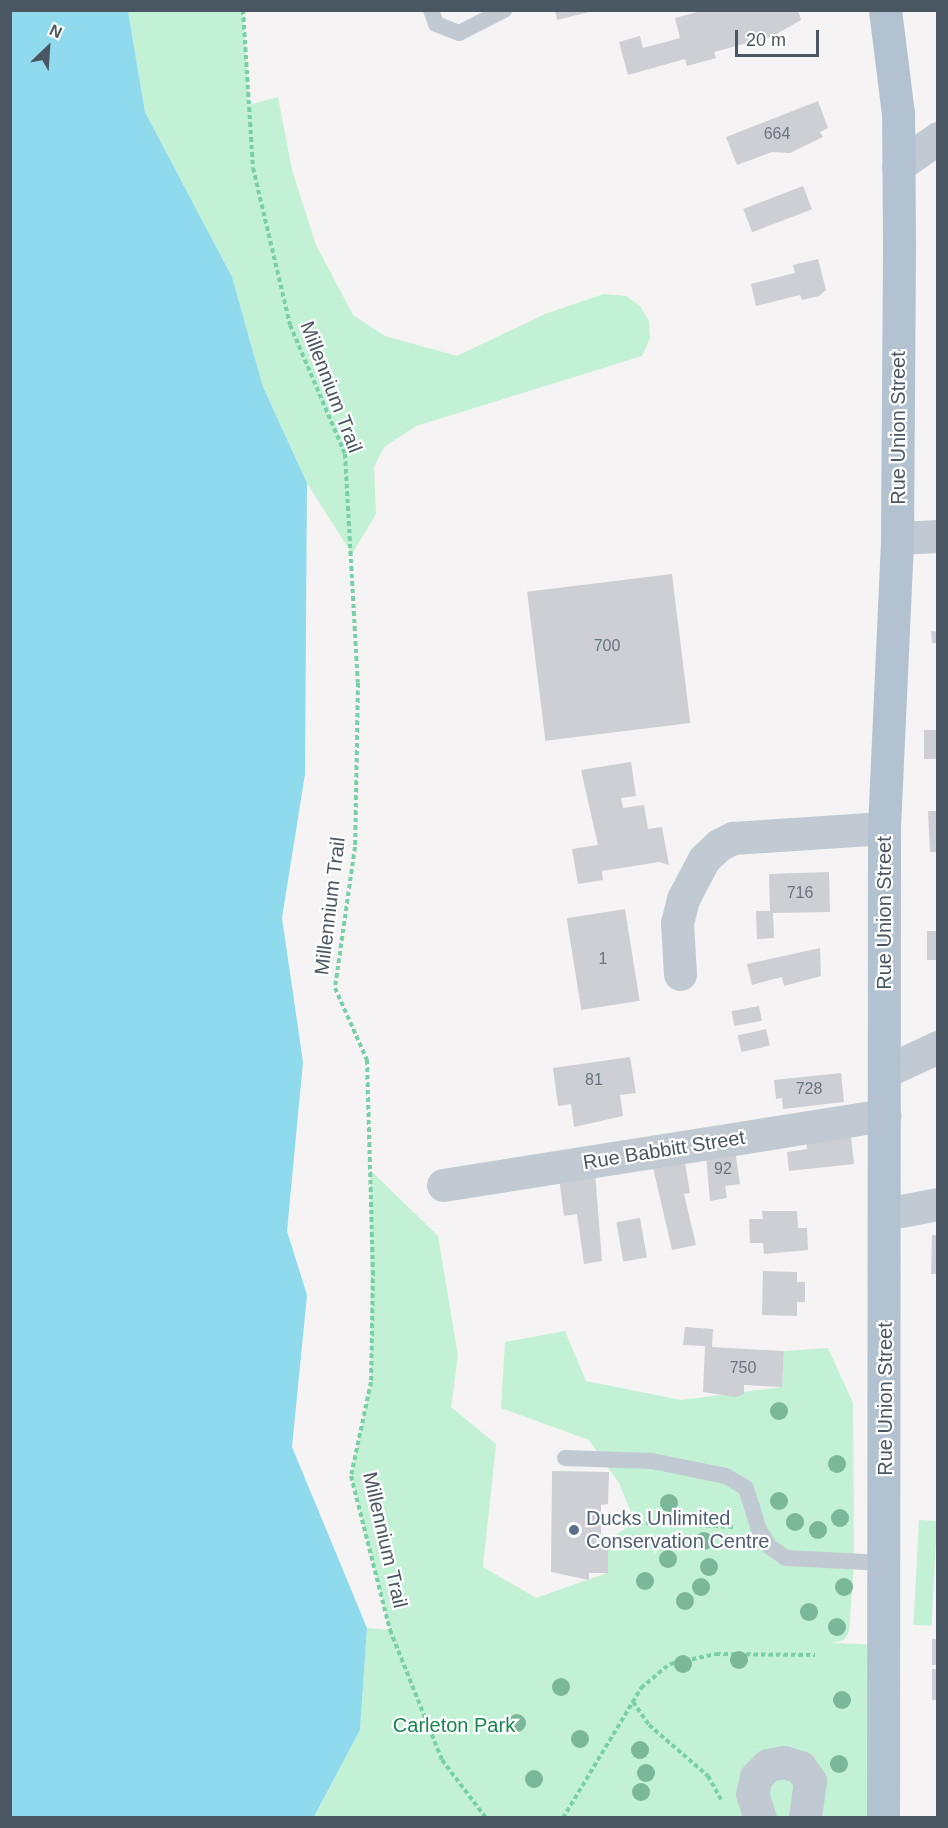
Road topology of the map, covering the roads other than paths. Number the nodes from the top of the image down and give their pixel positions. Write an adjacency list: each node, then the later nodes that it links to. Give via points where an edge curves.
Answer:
1 (432, 10): 2 (lane, via 436,24 459,33)
2 (504, 10)
3 (885, 10): 5 (main road, Rue Union Street)
4 (938, 138): 5 (street)
5 (898, 166): 7 (main road, Rue Union Street)
6 (938, 536): 7 (street)
7 (897, 538): 8 (main road, Rue Union Street)
8 (885, 828): 9 (street, via 733,838 718,845 704,859 683,899 677,923); 11 (main road, Rue Union Street)
9 (680, 974)
10 (938, 1047): 11 (street)
11 (884, 1072): 12 (main road, Rue Union Street)
12 (884, 1115): 13 (street, Rue Babbitt Street); 15 (main road, Rue Union Street)
13 (443, 1185)
14 (938, 1204): 15 (street)
15 (885, 1214): 17 (main road, Rue Union Street)
16 (565, 1458): 17 (lane, via 652,1461 726,1476 746,1488 759,1530 770,1547 786,1558)
17 (885, 1563): 20 (main road, Rue Union Street)
18 (760, 1818): 19 (street, via 752,1794 756,1777 768,1765 784,1762 800,1767 810,1781)
19 (805, 1818)
20 (883, 1818)

